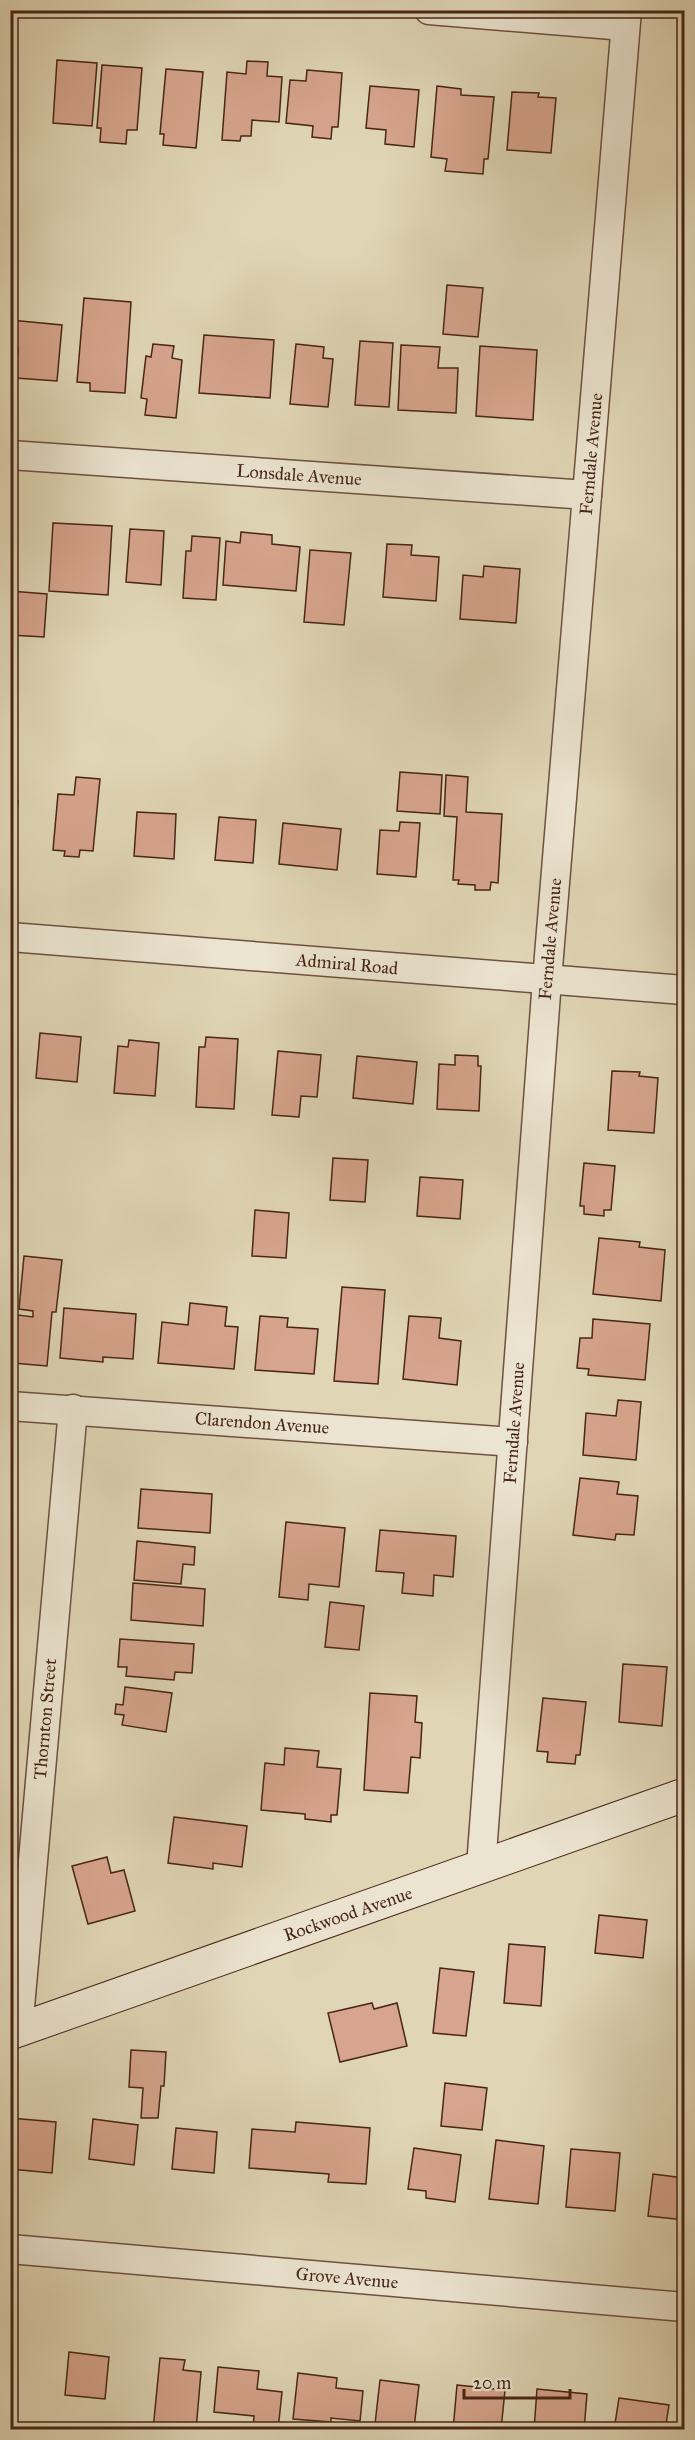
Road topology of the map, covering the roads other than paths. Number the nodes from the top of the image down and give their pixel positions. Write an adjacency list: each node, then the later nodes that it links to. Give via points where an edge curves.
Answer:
1 (429, 10): 2 (street)
2 (626, 18): 4 (street, Ferndale Avenue)
3 (10, 455): 4 (street, Lonsdale Avenue)
4 (587, 495): 6 (street, Ferndale Avenue)
5 (10, 937): 6 (street, Admiral Road)
6 (547, 980): 7 (street, Admiral Road); 10 (street, Ferndale Avenue)
7 (684, 990)
8 (10, 1406): 9 (street, Clarendon Avenue)
9 (73, 1409): 10 (street, Clarendon Avenue); 13 (street, Thornton Street)
10 (513, 1442): 12 (street, Ferndale Avenue)
11 (684, 1795): 12 (street, Rockwood Avenue)
12 (481, 1868): 13 (street, Rockwood Avenue)
13 (14, 2031)
14 (10, 2249): 15 (street, Grove Avenue)
15 (684, 2307)

